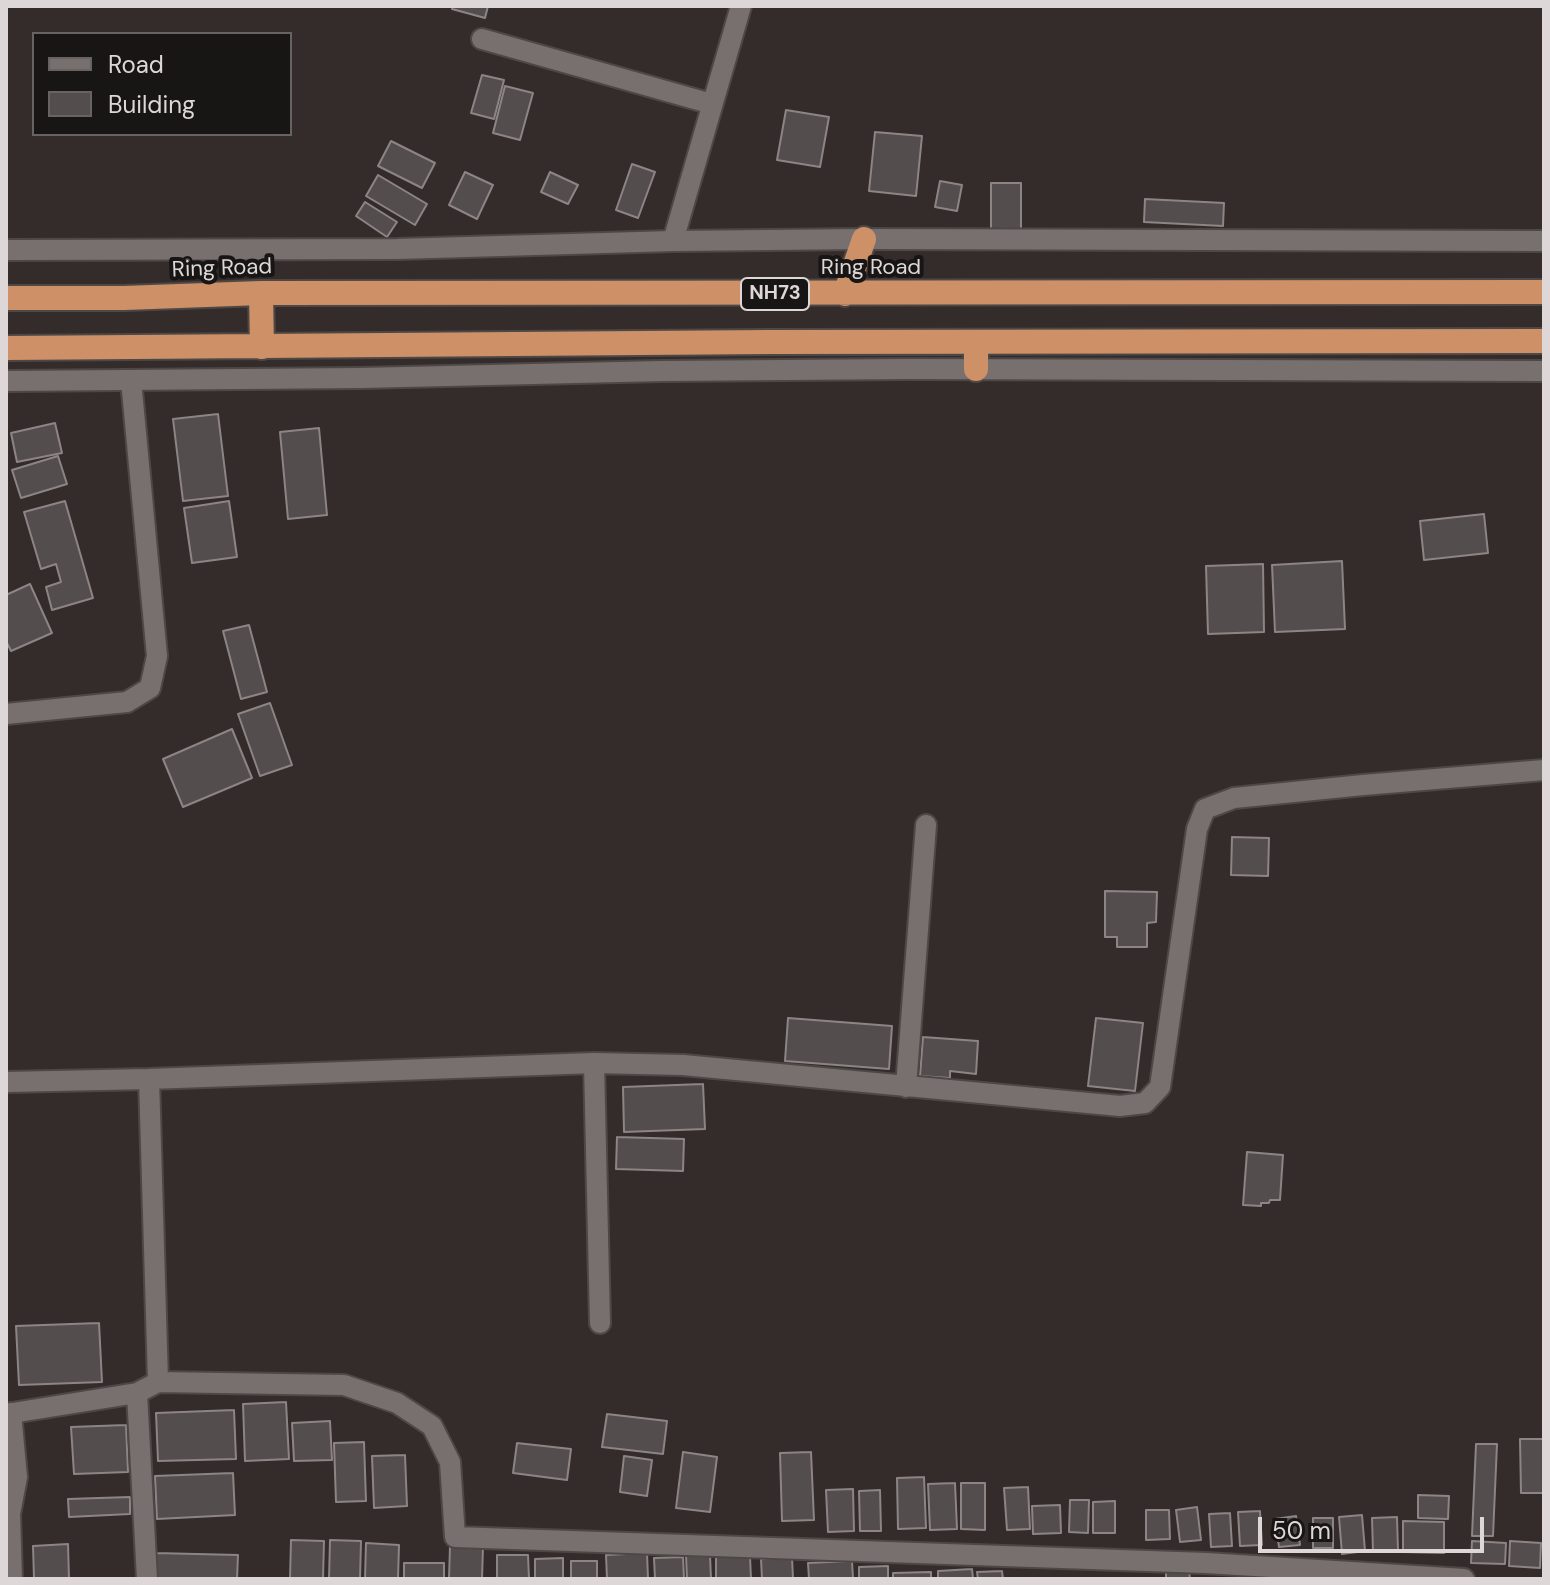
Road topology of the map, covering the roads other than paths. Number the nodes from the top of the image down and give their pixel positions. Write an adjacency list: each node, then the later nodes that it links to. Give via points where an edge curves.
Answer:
1 (741, 6): 3 (street)
2 (482, 39): 3 (street)
3 (712, 104): 5 (street)
4 (864, 239): 5 (street); 6 (street); 10 (highway)
5 (673, 241): 7 (street, via 397,249)
6 (1544, 241)
7 (6, 250)
8 (1544, 292): 10 (highway, Ring Road / NH73)
9 (261, 293): 10 (highway, Ring Road / NH73); 11 (highway, Ring Road / NH73); 14 (highway)
10 (845, 294)
11 (6, 298)
12 (1544, 341): 13 (highway, NH73)
13 (976, 342): 14 (highway, NH73); 16 (highway)
14 (262, 347): 15 (highway, NH73)
15 (6, 348)
16 (976, 369): 17 (street); 18 (street)
17 (1544, 371)
18 (131, 380): 19 (street); 20 (street, via 157,656 150,688 127,702)
19 (6, 381)
20 (6, 714)
21 (1544, 770): 26 (street, via 1234,798 1205,809 1197,829 1160,1087 1145,1103 1120,1106)
22 (926, 825): 26 (street)
23 (594, 1063): 24 (street); 26 (street, via 683,1065); 27 (street)
24 (149, 1079): 25 (street); 28 (street)
25 (6, 1082)
26 (906, 1087)
27 (600, 1323)
28 (158, 1382): 29 (street); 33 (street, via 344,1385 397,1403 432,1426 450,1462 455,1537 1206,1563)
29 (137, 1393): 30 (street); 32 (street)
30 (9, 1414): 31 (street, via 17,1477 10,1514)
31 (12, 1579)
32 (147, 1579)
33 (1464, 1579)

